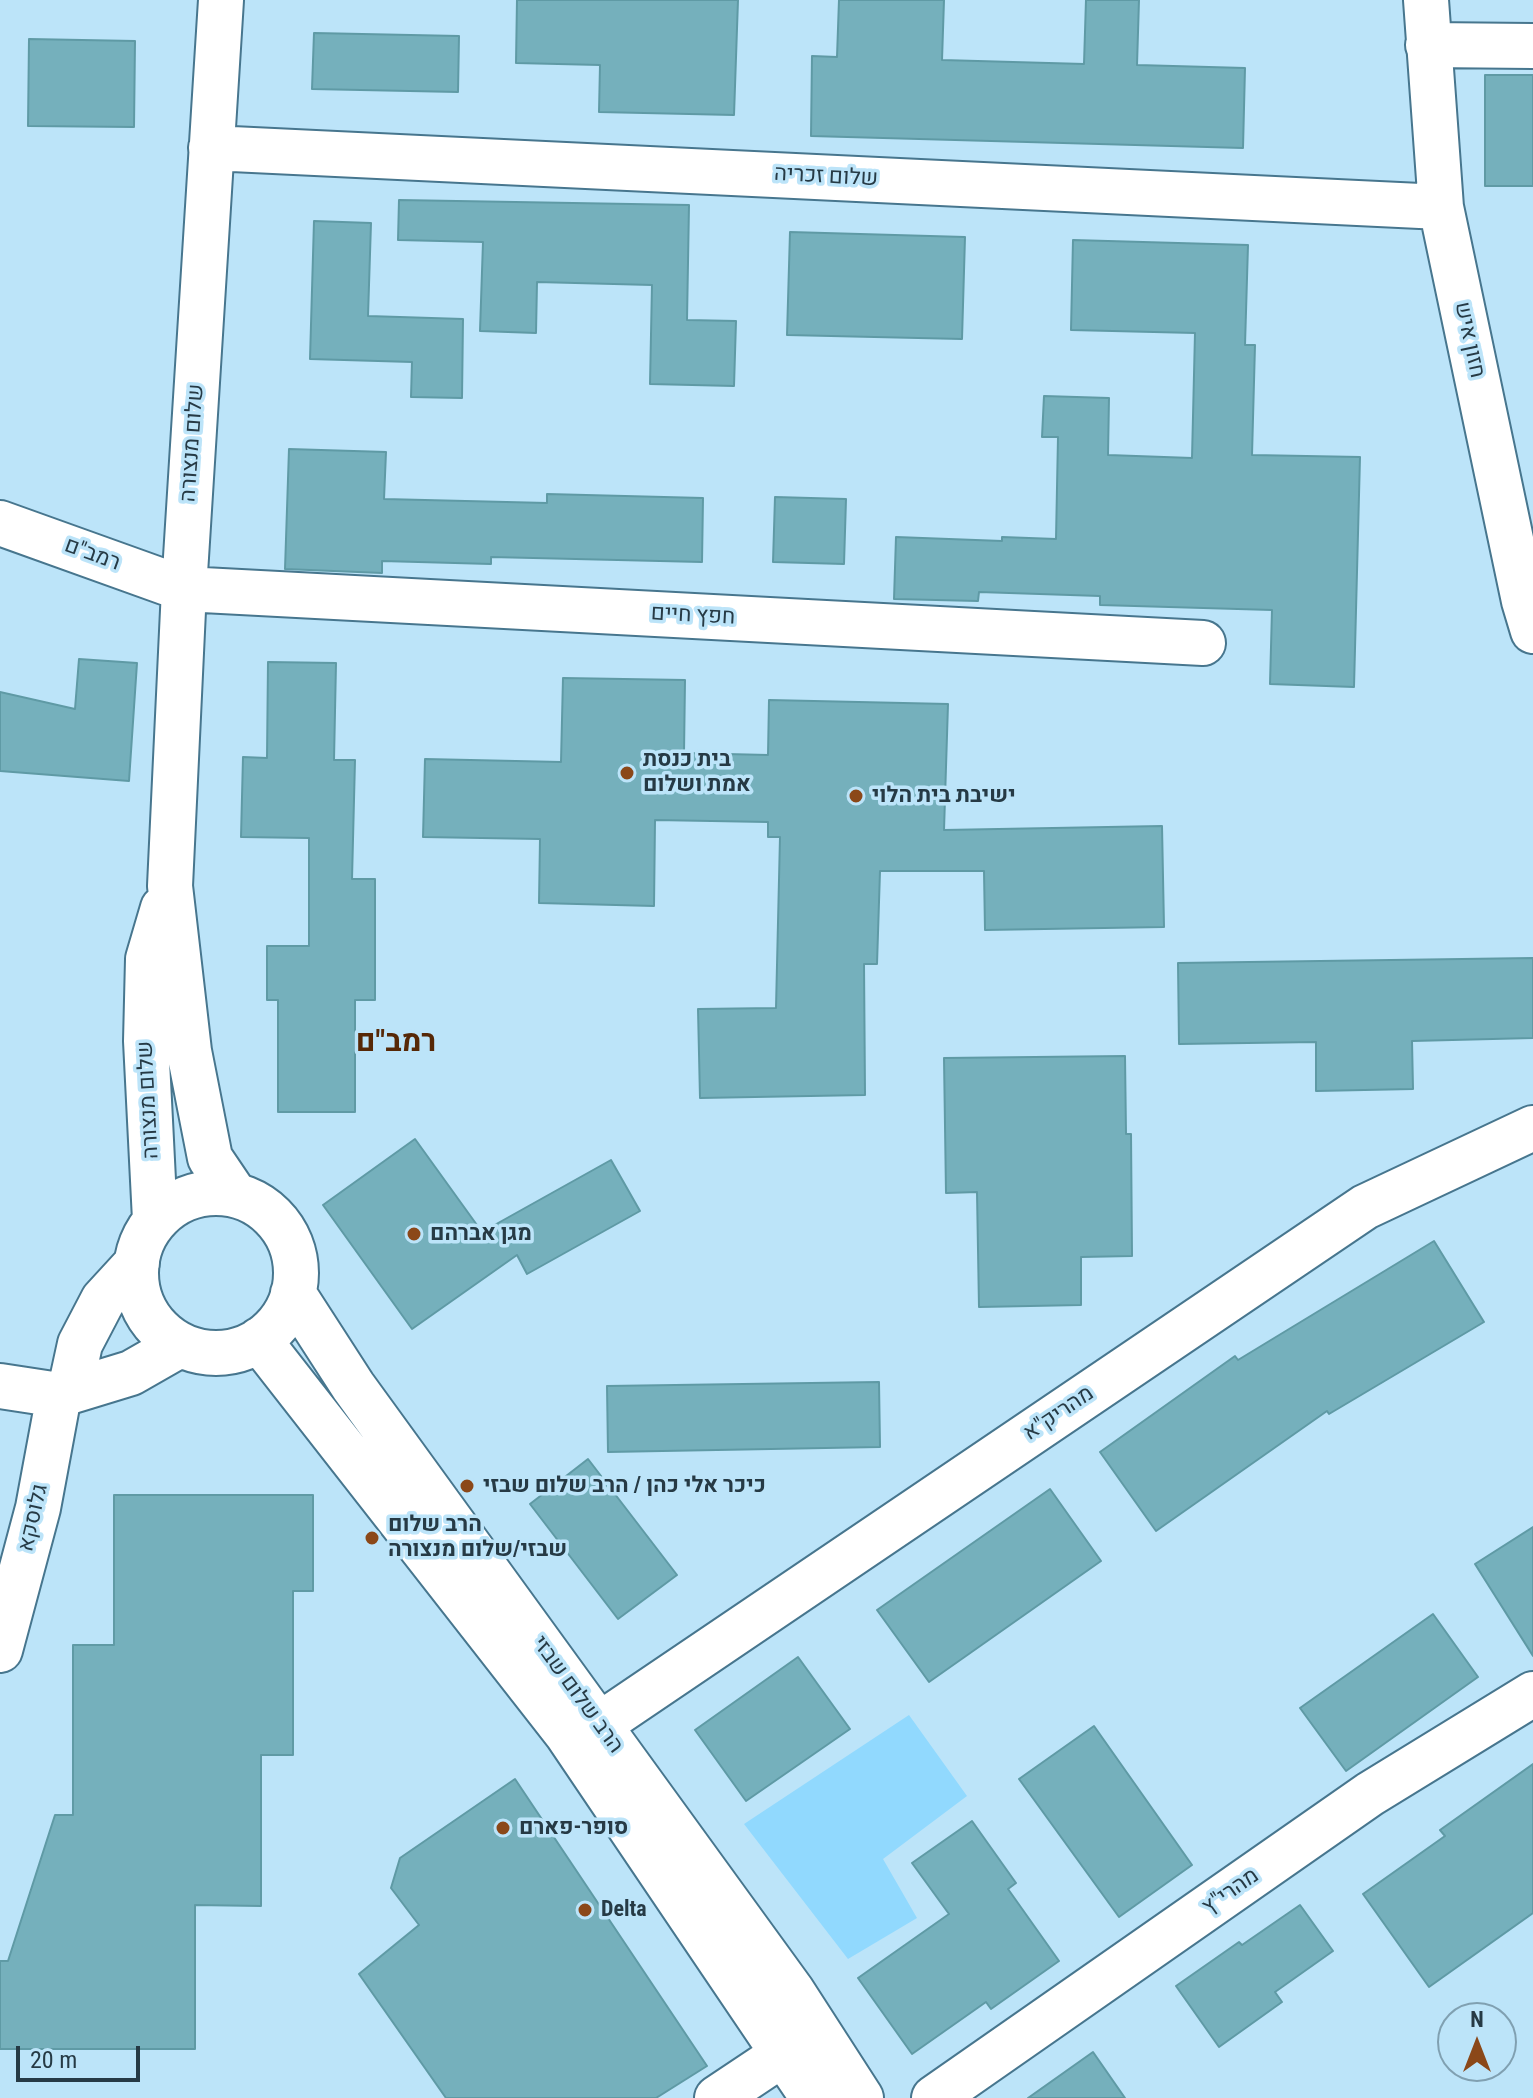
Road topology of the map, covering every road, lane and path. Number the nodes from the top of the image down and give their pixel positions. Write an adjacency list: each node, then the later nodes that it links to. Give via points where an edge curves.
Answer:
1 (221, 0): 5 (street, שלום מנצורה)
2 (1426, 0): 3 (street, חזון איש)
3 (1428, 45): 4 (street); 6 (street, חזון איש)
4 (1533, 46)
5 (211, 148): 6 (street, שלום זכריה); 8 (street, שלום מנצורה)
6 (1441, 207): 9 (street, חזון איש)
7 (0, 523): 8 (street, רמב"ם)
8 (184, 589): 10 (street, חפץ חיים); 11 (street, שלום מנצורה)
9 (1530, 610)
10 (1203, 643)
11 (170, 886): 13 (street, שלום מנצורה, via 189,1051 210,1158); 14 (street, שלום מנצורה, via 148,959 146,1041)
12 (1533, 1128): 23 (street, מהריק"א, via 1365,1207)
13 (235, 1195): 14 (street, via 206,1193 178,1202); 16 (street, via 280,1225 289,1240 296,1275)
14 (155, 1220): 15 (street, via 140,1245)
15 (137, 1263): 18 (street, via 141,1303 157,1328); 20 (street, גלוסקא, via 103,1300 80,1344)
16 (293, 1293): 17 (street, via 274,1328); 23 (street, הרב שלום שבזי, via 353,1386)
17 (259, 1340): 18 (street, via 227,1352); 24 (street, הרב שלום שבזי, via 567,1734)
18 (180, 1345): 20 (street, via 131,1373)
19 (0, 1386): 20 (street)
20 (65, 1392): 21 (street, גלוסקא)
21 (0, 1650)
22 (1533, 1694): 28 (street, מהרי"ץ, via 1370,1794)
23 (599, 1725): 27 (street, הרב שלום שבזי, via 792,1991)
24 (783, 2054): 25 (street); 26 (street, הרב שלום שבזי)
25 (717, 2098)
26 (813, 2098)
27 (861, 2098)
28 (934, 2098)

